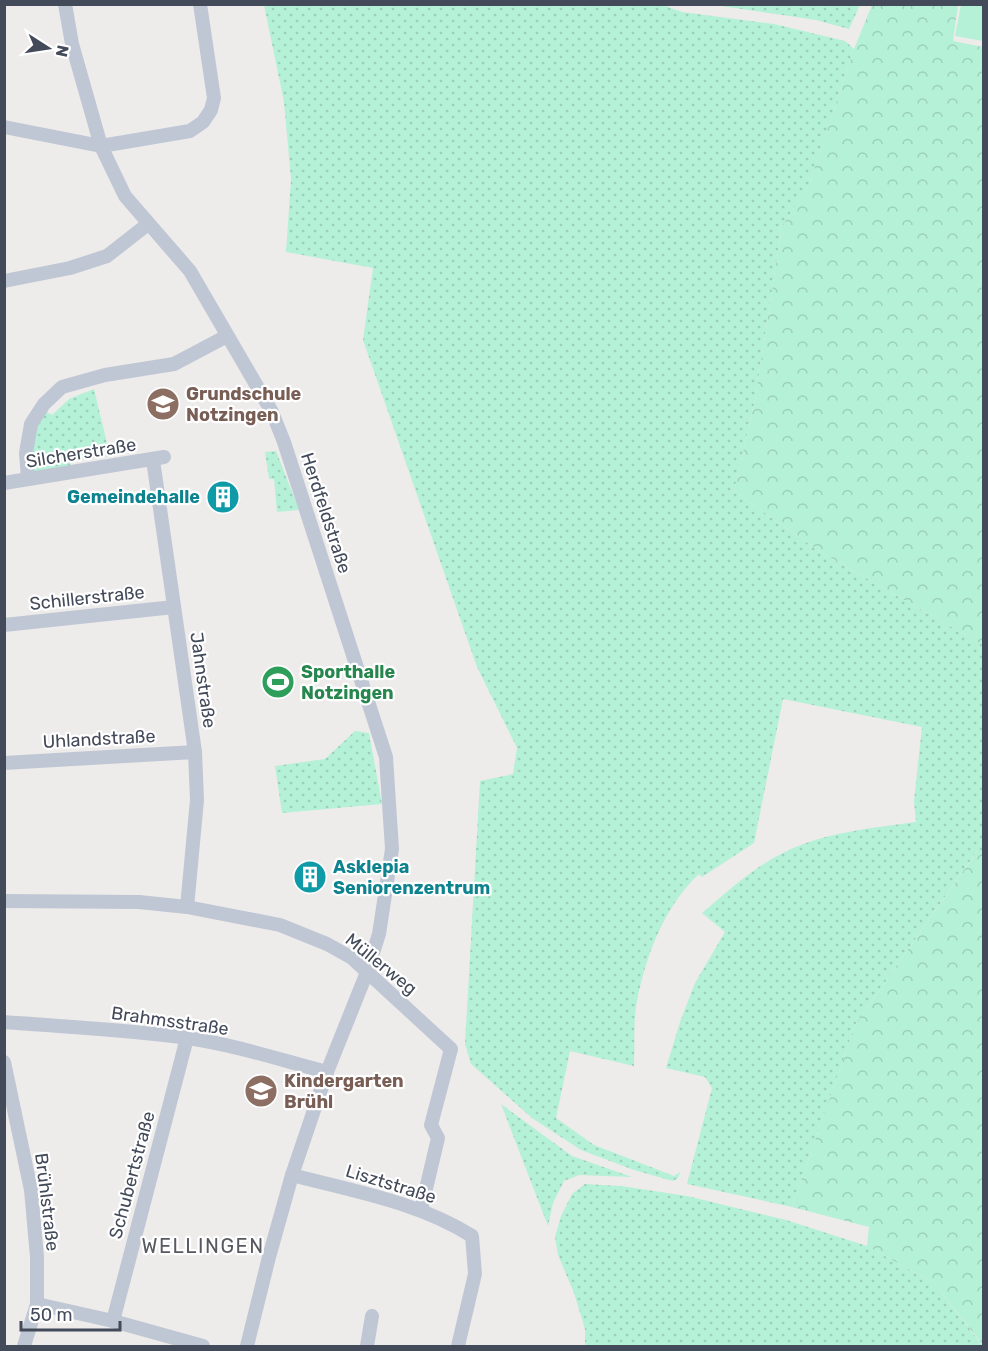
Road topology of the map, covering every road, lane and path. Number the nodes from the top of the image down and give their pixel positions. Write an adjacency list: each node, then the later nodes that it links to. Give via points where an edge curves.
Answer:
1 (65, 4): 4 (street, Herdfeldstraße, via 72,44)
2 (200, 4): 4 (street, via 214,98 212,111 190,131)
3 (4, 127): 4 (street)
4 (101, 146): 5 (street, Herdfeldstraße, via 125,196)
5 (148, 224): 6 (street, via 107,256); 7 (street, Herdfeldstraße, via 190,272)
6 (4, 281)
7 (226, 336): 9 (street, via 174,364 105,375 62,387 44,404 32,424 26,453); 17 (street, Herdfeldstraße, via 272,412 386,757 392,849 379,934)
8 (158, 458): 9 (street, Silcherstraße); 11 (street, Jahnstraße)
9 (28, 479): 10 (street, Silcherstraße)
10 (4, 483)
11 (174, 607): 12 (street, Schillerstraße); 13 (street, Jahnstraße)
12 (4, 625)
13 (195, 752): 14 (street, Uhlandstraße); 16 (street, Jahnstraße, via 197,800)
14 (4, 763)
15 (4, 901): 16 (street, Müllerweg, via 138,902)
16 (187, 907): 17 (street, Müllerweg, via 280,925 327,944)
17 (367, 972): 21 (street, Herdfeldstraße); 23 (street, Müllerweg, via 451,1048 431,1125 438,1138)
18 (4, 1023): 19 (street, Brahmsstraße)
19 (187, 1038): 21 (street, Brahmsstraße); 26 (street, Schubertstraße)
20 (4, 1062): 24 (street, Brühlstraße, via 31,1190)
21 (327, 1072): 22 (street, Herdfeldstraße)
22 (292, 1174): 23 (street, Lisztstraße); 29 (street, Herdfeldstraße)
23 (421, 1210): 31 (street, Lisztstraße, via 472,1236 475,1274)
24 (38, 1304): 26 (street); 27 (street, Brühlstraße)
25 (372, 1316): 30 (street)
26 (113, 1321): 28 (street)
27 (24, 1347)
28 (203, 1347)
29 (247, 1347)
30 (367, 1347)
31 (458, 1347)

